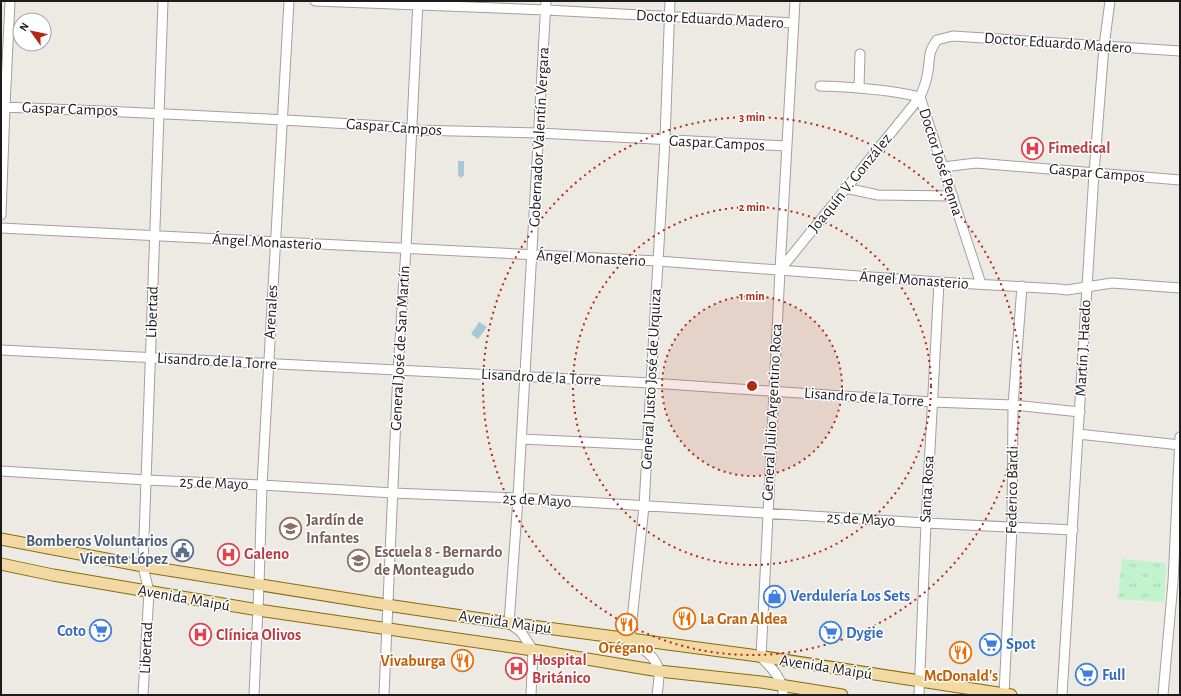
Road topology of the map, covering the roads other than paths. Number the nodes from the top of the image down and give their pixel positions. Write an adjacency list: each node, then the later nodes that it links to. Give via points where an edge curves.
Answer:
1 (10, 1): 10 (street)
2 (163, 1): 22 (street, Libertad)
3 (289, 1): 23 (street, Arenales)
4 (315, 1): 8 (street, Doctor Eduardo Madero)
5 (670, 1): 11 (street, General Justo José de Urquiza)
6 (795, 1): 13 (street, General Julio Argentino Roca)
7 (1110, 1): 15 (street, Martín J. Haedo)
8 (417, 4): 9 (street, Doctor Eduardo Madero); 24 (street, General José de San Martín)
9 (546, 6): 11 (street, Doctor Eduardo Madero); 25 (street, Gobernador Valentín Vergara)
10 (10, 14): 12 (street); 21 (street)
11 (669, 16): 13 (street, Doctor Eduardo Madero); 26 (street, General Justo José de Urquiza)
12 (1, 22)
13 (794, 23): 27 (street, General Julio Argentino Roca)
14 (937, 40): 15 (street, Doctor Eduardo Madero, via 953,36); 20 (street, Doctor José Penna, via 930,52 927,76)
15 (1104, 46): 16 (street, Doctor Eduardo Madero); 29 (street, Martín J. Haedo)
16 (1180, 51)
17 (860, 54): 19 (street)
18 (820, 86): 19 (street)
19 (859, 87): 20 (street)
20 (920, 97): 28 (street, Doctor José Penna); 31 (street, Joaquín V. González)
21 (3, 107): 22 (street, Gaspar Campos); 33 (street)
22 (159, 113): 23 (street, Gaspar Campos); 35 (street, Libertad)
23 (282, 119): 24 (street, Gaspar Campos); 36 (street, Arenales)
24 (412, 130): 25 (street, Gaspar Campos); 37 (street, General José de San Martín)
25 (539, 133): 26 (street, Gaspar Campos); 38 (street, Gobernador Valentín Vergara)
26 (664, 140): 27 (street, Gaspar Campos); 39 (street, General Justo José de Urquiza)
27 (786, 146): 40 (street, General Julio Argentino Roca)
28 (943, 167): 29 (street, Gaspar Campos, via 976,163); 32 (street, Doctor José Penna)
29 (1094, 173): 30 (street, Gaspar Campos); 44 (street, Martín J. Haedo)
30 (1180, 180)
31 (845, 188): 32 (street, via 878,195); 40 (street, Joaquín V. González)
32 (953, 196): 42 (street, Doctor José Penna)
33 (1, 215)
34 (1, 228): 35 (street, Ángel Monasterio)
35 (155, 236): 36 (street, Ángel Monasterio); 47 (street, Libertad)
36 (275, 242): 37 (street, Ángel Monasterio); 48 (street, Arenales)
37 (406, 248): 38 (street, Ángel Monasterio); 49 (street, General José de San Martín)
38 (532, 255): 39 (street, Ángel Monasterio); 50 (street, Gobernador Valentín Vergara)
39 (658, 261): 40 (street, Ángel Monasterio); 51 (street, General Justo José de Urquiza)
40 (780, 270): 41 (street, Ángel Monasterio); 52 (street, General Julio Argentino Roca)
41 (940, 282): 42 (street, Ángel Monasterio); 53 (street, Santa Rosa)
42 (982, 284): 43 (street, Ángel Monasterio)
43 (1022, 286): 44 (street, Ángel Monasterio, via 1067,290); 54 (street, Federico Bardi)
44 (1087, 286): 45 (street, Ángel Monasterio, via 1112,283); 55 (street, Martín J. Haedo)
45 (1180, 288)
46 (1, 350): 47 (street, Lisandro de la Torre)
47 (151, 357): 48 (street, Lisandro de la Torre); 62 (street, Libertad)
48 (268, 364): 49 (street, Lisandro de la Torre); 63 (street, Arenales)
49 (398, 370): 50 (street, Lisandro de la Torre); 64 (street, General José de San Martín)
50 (525, 377): 51 (street, Lisandro de la Torre); 58 (street, Gobernador Valentín Vergara)
51 (651, 383): 52 (street, Lisandro de la Torre); 60 (street, General Justo José de Urquiza)
52 (774, 391): 53 (street, Lisandro de la Torre); 67 (street, General Julio Argentino Roca)
53 (932, 402): 54 (street, Lisandro de la Torre); 68 (street, Santa Rosa)
54 (1013, 405): 55 (street, Lisandro de la Torre); 69 (street, Federico Bardi)
55 (1080, 412): 56 (street, Martín J. Haedo)
56 (1078, 434): 59 (street); 70 (street, Martín J. Haedo)
57 (1180, 437): 59 (street)
58 (521, 439): 60 (street); 65 (street, Gobernador Valentín Vergara)
59 (1180, 444): 74 (street)
60 (648, 445): 66 (street, General Justo José de Urquiza)
61 (1, 471): 62 (street, 25 de Mayo)
62 (146, 480): 63 (street, 25 de Mayo); 73 (street, Libertad)
63 (262, 485): 64 (street, 25 de Mayo); 75 (street, Arenales)
64 (393, 493): 65 (street, 25 de Mayo); 77 (street, General José de San Martín)
65 (518, 498): 66 (street, 25 de Mayo); 79 (street, Gobernador Valentín Vergara)
66 (644, 506): 67 (street, 25 de Mayo); 81 (street, General Justo José de Urquiza)
67 (767, 514): 68 (street, 25 de Mayo); 83 (street, General Julio Argentino Roca)
68 (926, 523): 69 (street, 25 de Mayo); 85 (street, Santa Rosa)
69 (1012, 527): 70 (street, 25 de Mayo); 87 (street, Federico Bardi)
70 (1074, 530): 95 (street, Martín J. Haedo)
71 (1, 538): 73 (main road, Avenida Maipú)
72 (1, 564): 76 (main road, Avenida Maipú)
73 (143, 566): 75 (main road, Avenida Maipú); 76 (street, Libertad)
74 (1176, 583): 96 (street)
75 (259, 585): 77 (main road, Avenida Maipú); 78 (street, Arenales)
76 (149, 592): 78 (main road, Avenida Maipú); 88 (street, Libertad)
77 (388, 605): 79 (main road, Avenida Maipú); 80 (street, General José de San Martín)
78 (258, 610): 80 (main road, Avenida Maipú); 89 (street, Arenales)
79 (509, 623): 81 (main road, Avenida Maipú); 82 (street, via 521,632)
80 (387, 629): 82 (main road, Avenida Maipú); 90 (street, General José de San Martín)
81 (630, 639): 83 (main road, Avenida Maipú); 84 (street, via 653,658)
82 (533, 650): 84 (main road, Avenida Maipú); 91 (street)
83 (761, 657): 85 (main road, Avenida Maipú); 86 (street, via 770,665)
84 (659, 671): 86 (main road, Avenida Maipú, via 761,682); 92 (street)
85 (919, 682): 87 (main road, Avenida Maipú); 94 (street, Santa Rosa)
86 (784, 691): 93 (main road, Avenida Maipú)
87 (1008, 694)
88 (144, 695)
89 (254, 695)
90 (384, 695)
91 (531, 695)
92 (657, 695)
93 (842, 695)
94 (919, 695)
95 (1062, 695)
96 (1163, 695)

